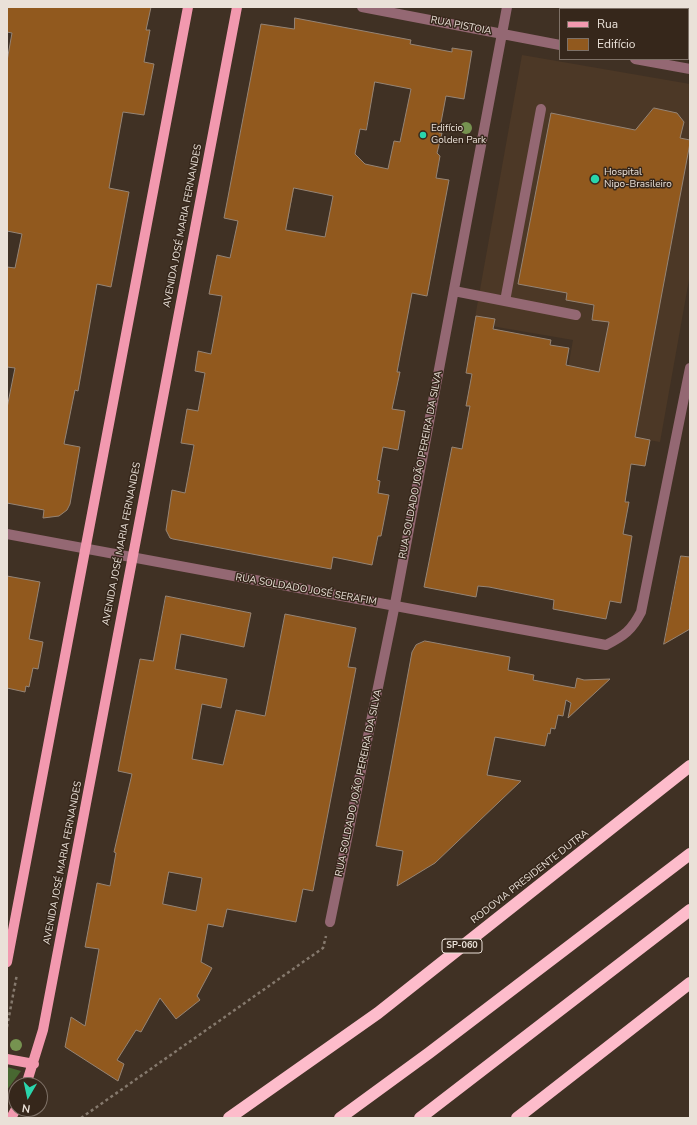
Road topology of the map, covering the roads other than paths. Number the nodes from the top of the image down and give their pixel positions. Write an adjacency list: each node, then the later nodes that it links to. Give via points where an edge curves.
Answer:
1 (188, 7): 15 (main road)
2 (237, 7): 16 (main road, AVENIDA JOSÉ MARIA FERNANDES)
3 (362, 7): 5 (street, RUA PISTOIA)
4 (508, 7): 5 (street, RUA SOLDADO JOÃO PEREIRA DA SILVA)
5 (502, 34): 6 (street, RUA PISTOIA); 10 (street, RUA SOLDADO JOÃO PEREIRA DA SILVA)
6 (559, 45)
7 (640, 60): 8 (street)
8 (690, 69)
9 (541, 109): 11 (street)
10 (454, 291): 11 (street); 17 (street, RUA SOLDADO JOÃO PEREIRA DA SILVA)
11 (505, 301): 12 (street)
12 (576, 315)
13 (690, 368): 17 (street, RUA SOLDADO JOSÉ SERAFIM, via 642,612 624,636 606,645)
14 (7, 534): 15 (street, RUA SOLDADO JOSÉ SERAFIM)
15 (84, 548): 16 (street, RUA SOLDADO JOSÉ SERAFIM); 22 (main road)
16 (132, 558): 17 (street, RUA SOLDADO JOSÉ SERAFIM); 25 (main road, AVENIDA JOSÉ MARIA FERNANDES, via 44,1030)
17 (395, 606): 21 (street, RUA SOLDADO JOÃO PEREIRA DA SILVA)
18 (690, 766): 27 (highway, RODOVIA PRESIDENTE DUTRA / SP-060, via 378,1013)
19 (690, 854): 28 (highway)
20 (690, 910): 29 (highway)
21 (330, 922)
22 (7, 962)
23 (690, 983): 30 (highway)
24 (7, 1059): 25 (main road)
25 (34, 1064): 26 (main road, AVENIDA JOSÉ MARIA FERNANDES)
26 (29, 1077)
27 (229, 1118)
28 (340, 1118)
29 (420, 1118)
30 (517, 1118)

